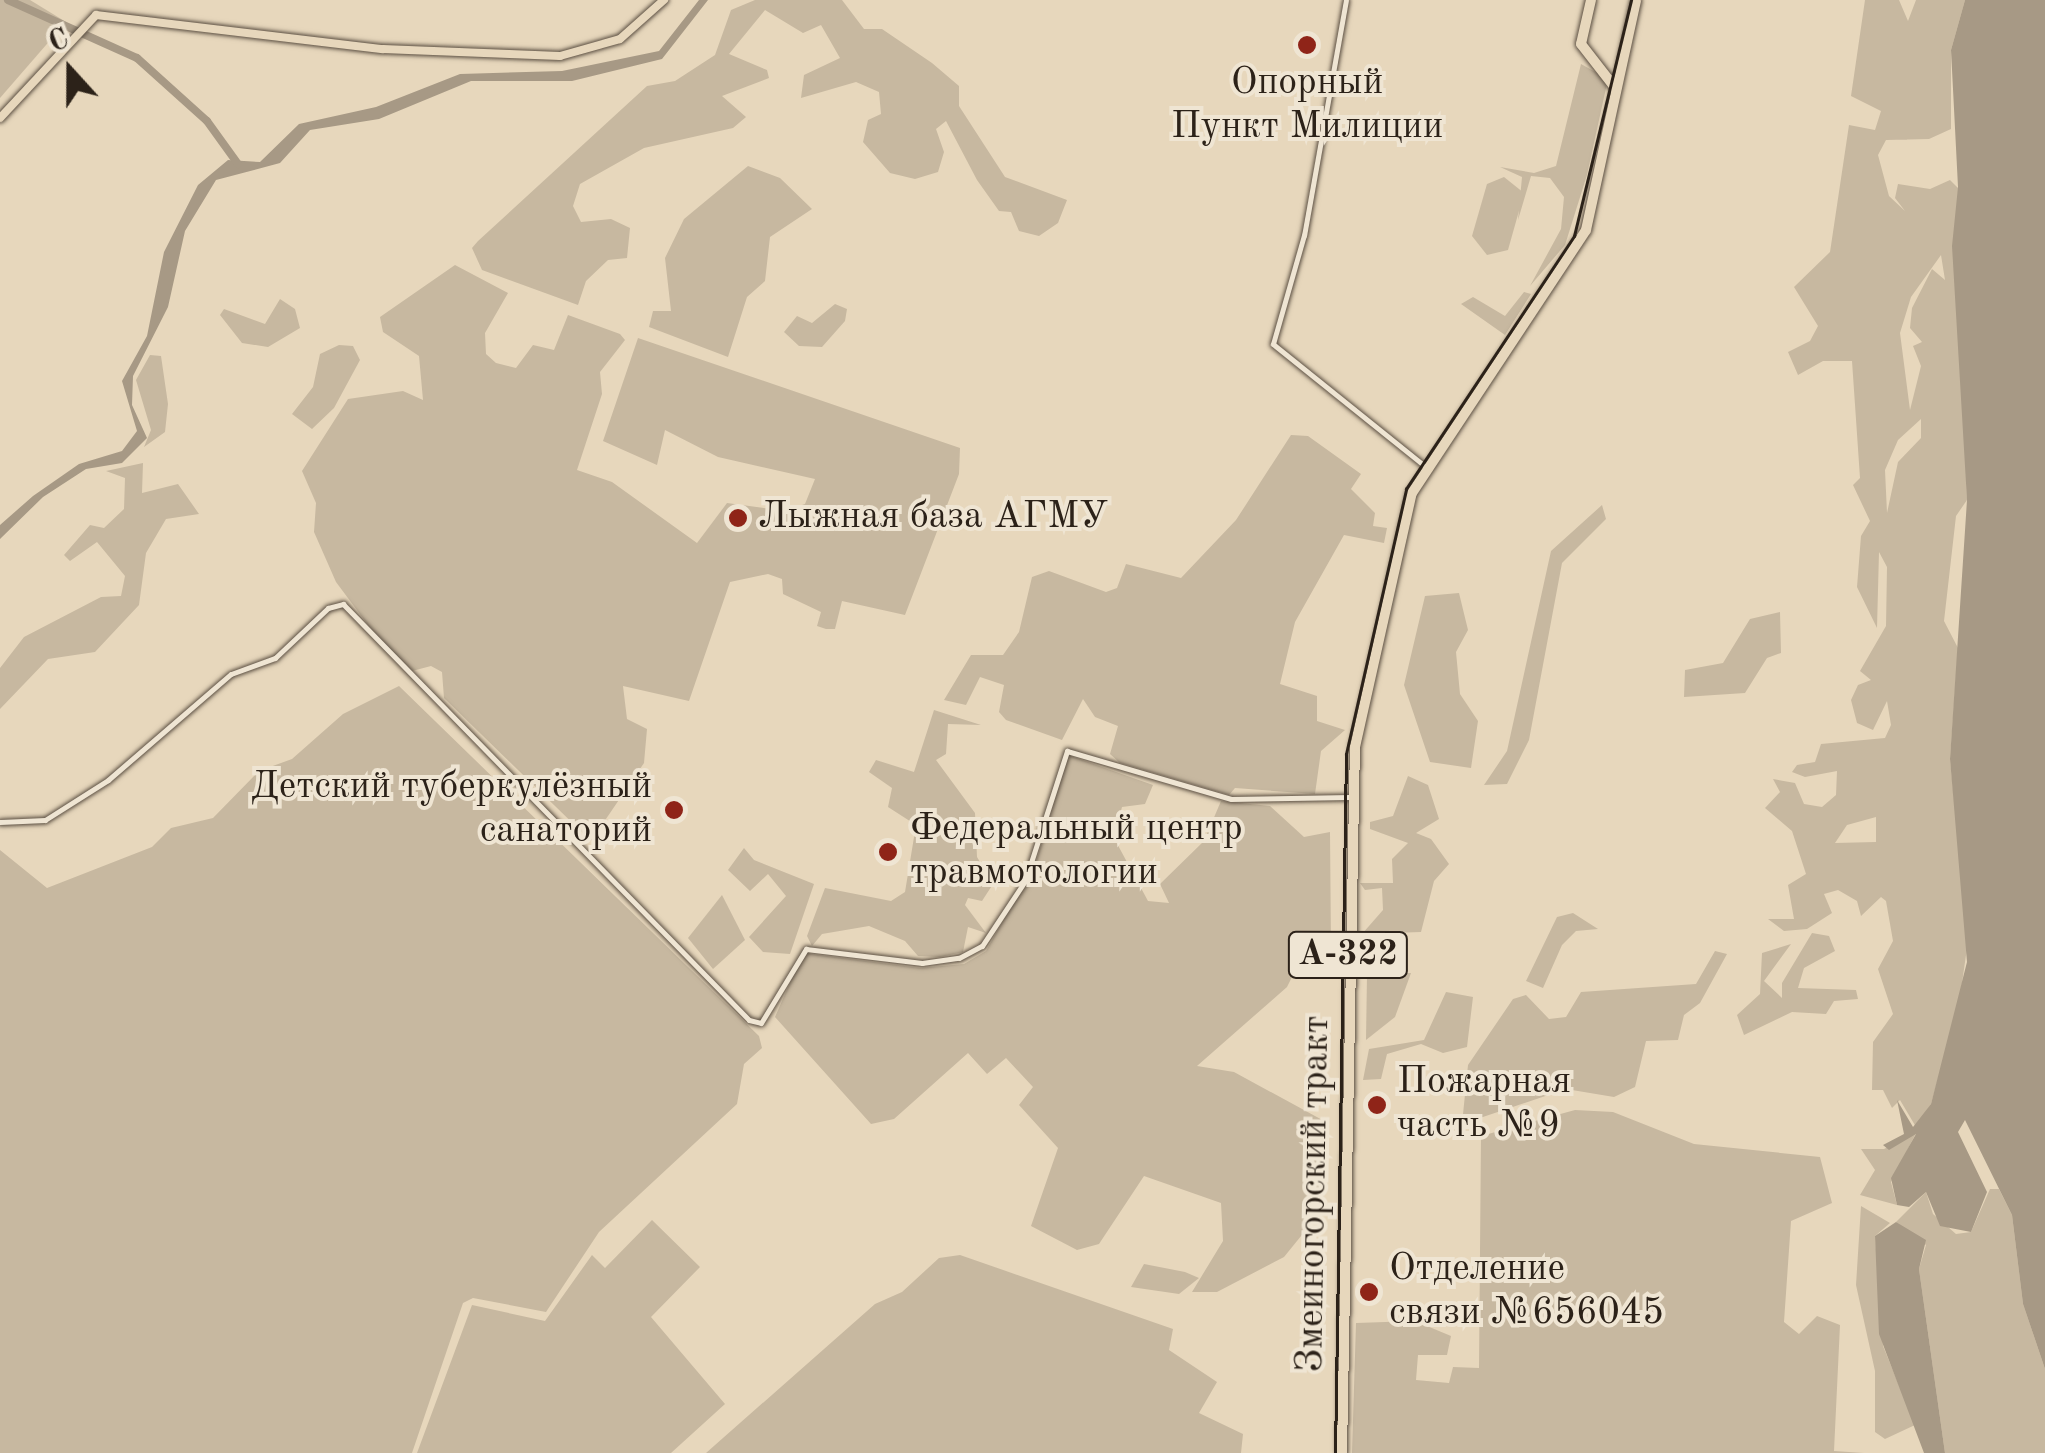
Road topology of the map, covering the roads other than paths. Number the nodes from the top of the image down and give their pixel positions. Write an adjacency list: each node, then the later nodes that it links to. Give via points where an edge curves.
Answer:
1 (664, 0): 6 (main road, via 620,39 560,56 383,49 103,15 80,24)
2 (1346, 0): 7 (street, via 1304,235 1272,344)
3 (1590, 0): 5 (highway, via 1582,44 1612,76)
4 (1636, 0): 5 (highway, А-322)
5 (1617, 95): 7 (highway, А-322, via 1583,237)
6 (0, 118)
7 (1426, 467): 8 (highway, Змеиногорский тракт / А-322, via 1403,520)
8 (1350, 797): 9 (street, via 1214,796 1067,751 1025,881 982,946 959,958 922,963 806,949 761,1023 749,1020 343,604 328,608 275,658 231,674 60,810 38,822); 10 (highway, Змеиногорский тракт / А-322)
9 (0, 822)
10 (1342, 1453)

